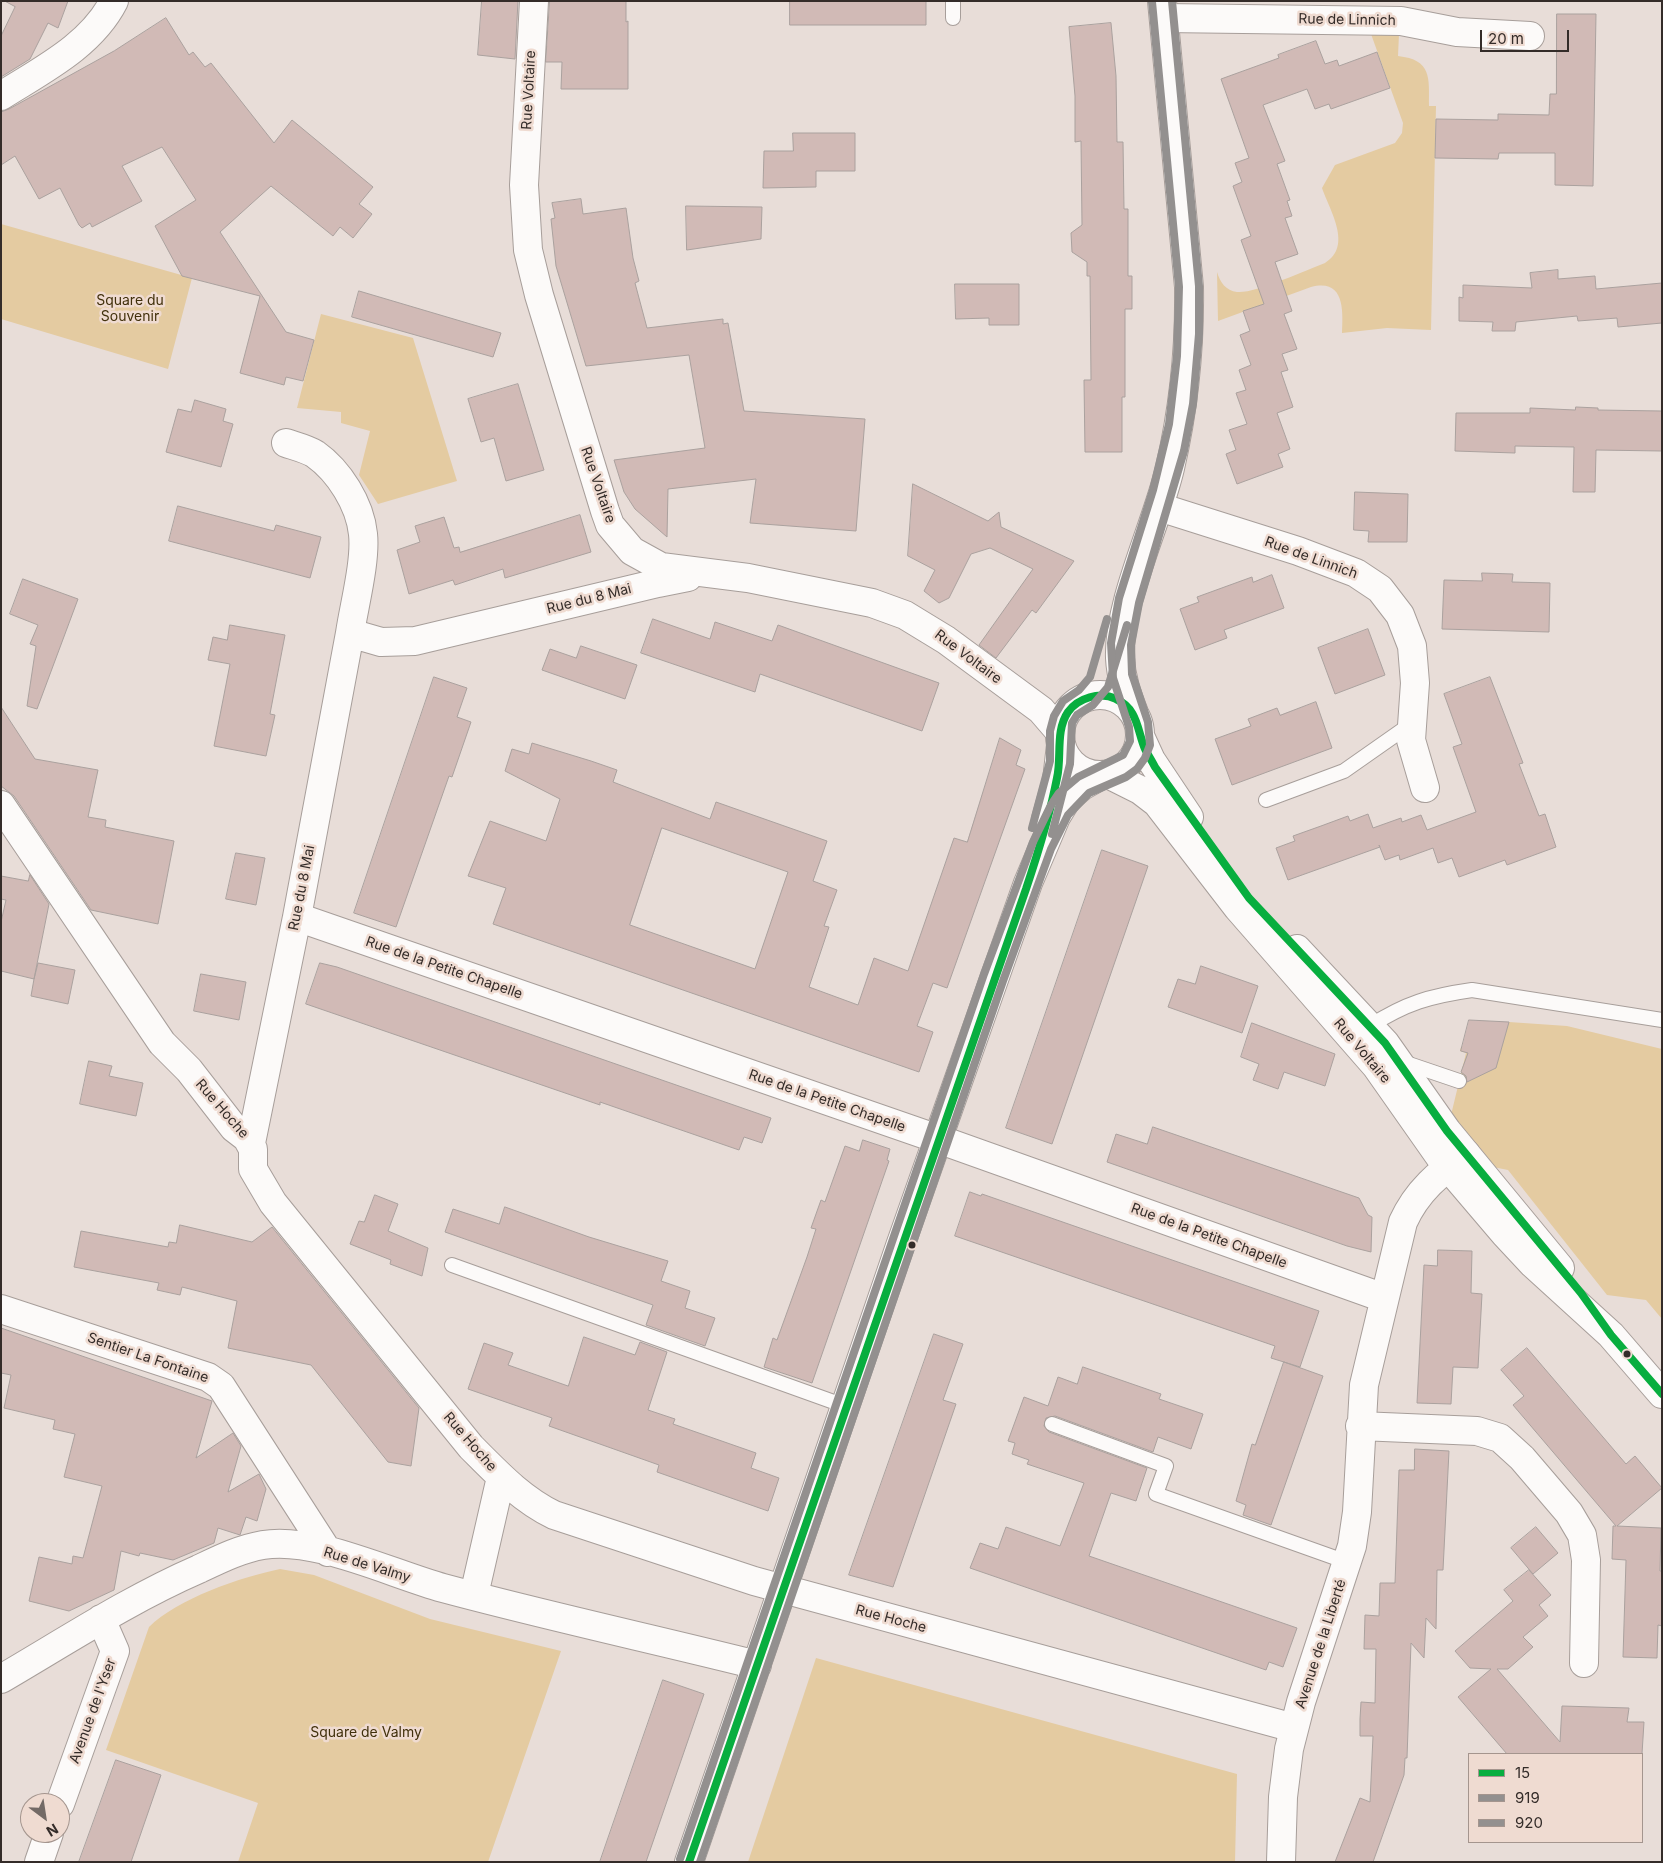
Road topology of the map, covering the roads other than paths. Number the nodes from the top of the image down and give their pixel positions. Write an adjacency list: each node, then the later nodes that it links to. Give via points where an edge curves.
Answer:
1 (114, 1): 7 (street, via 100,23 75,48)
2 (534, 1): 10 (street, Rue Voltaire, via 524,185 528,250 605,511 620,540 643,559 661,567)
3 (953, 1): 5 (lane)
4 (1163, 10): 6 (street, Rue de Linnich, via 1401,21 1457,32); 9 (street, Rue de Linnich, via 1189,287 1190,334 1181,416)
5 (953, 18)
6 (1530, 36)
7 (1, 96)
8 (286, 443): 12 (street, Rue du 8 Mai, via 314,453 339,479 358,513 363,551)
9 (1159, 507): 11 (street, Rue de Linnich); 14 (street, Rue de Linnich, via 1307,554 1356,573 1380,589 1400,615 1412,646 1415,683)
10 (712, 574): 12 (street, Rue du 8 Mai, via 658,583 415,641 381,642); 16 (street, Rue Voltaire, via 757,580 890,608 946,640 1041,710)
11 (1131, 593): 13 (street, Rue de Linnich, via 1117,622 1099,682); 15 (street, Rue de Linnich, via 1120,657)
12 (350, 633): 22 (street, Rue du 8 Mai)
13 (1086, 698): 15 (street, via 1110,696 1121,701); 16 (street, via 1070,708 1063,720)
14 (1411, 724): 18 (street, Rue de Linnich, via 1414,755); 19 (lane, via 1344,771)
15 (1137, 725): 17 (street, via 1133,758 1119,771); 24 (street, Rue Voltaire, via 1151,760 1175,798 1249,898)
16 (1061, 739): 17 (street, via 1066,757 1075,767 1087,773); 21 (street, via 1057,780)
17 (1104, 775): 21 (street, via 1082,786 1067,799); 29 (street, Rue Voltaire, via 1140,790 1161,808 1238,908)
18 (1425, 788)
19 (1266, 800)
20 (1, 805): 28 (street, Rue Hoche, via 162,1043)
21 (1028, 883): 27 (street)
22 (297, 917): 27 (street, Rue de la Petite Chapelle); 28 (street, Rue du 8 Mai)
23 (1662, 1020): 24 (lane, via 1472,990 1441,994 1397,1008)
24 (1370, 1026): 25 (street, Rue Voltaire)
25 (1396, 1059): 26 (lane); 29 (street, Rue Voltaire, via 1431,1110)
26 (1459, 1081)
27 (938, 1139): 31 (street, Rue de la Petite Chapelle); 34 (street)
28 (251, 1143): 37 (street, Rue Hoche, via 253,1169 273,1203 472,1447)
29 (1457, 1160): 31 (street, Avenue de la Liberté, via 1413,1201 1403,1222); 33 (street, Rue Voltaire, via 1581,1293 1611,1335)
30 (452, 1266): 34 (lane)
31 (1384, 1298): 36 (street, Avenue de la Liberté, via 1367,1364)
32 (1, 1309): 38 (street, Sentier La Fontaine, via 208,1377 222,1386)
33 (1662, 1394)
34 (845, 1406): 40 (street)
35 (1052, 1424): 39 (lane, via 1166,1466 1156,1494)
36 (1360, 1426): 39 (street, Avenue de la Liberté, via 1357,1512); 43 (street, via 1477,1430 1500,1438 1522,1458 1569,1513 1582,1535 1586,1560)
37 (501, 1478): 40 (street, Rue Hoche, via 554,1515); 41 (street, Rue Hoche)
38 (328, 1552): 41 (street, Rue de Valmy); 42 (street, Rue de Valmy, via 288,1544 240,1550 170,1581)
39 (1347, 1562): 46 (street, Avenue de la Liberté)
40 (782, 1588): 44 (street); 46 (street, Rue Hoche)
41 (474, 1596): 44 (street, Rue de Valmy)
42 (101, 1619): 45 (street, Rue de Valmy); 47 (street, Avenue de l'Yser, via 114,1651)
43 (1584, 1663)
44 (757, 1665): 50 (street)
45 (1, 1680)
46 (1294, 1728): 51 (street, Avenue de la Liberté, via 1283,1798)
47 (64, 1793)
48 (46, 1843): 49 (street)
49 (39, 1862)
50 (689, 1862)
51 (1281, 1862)

